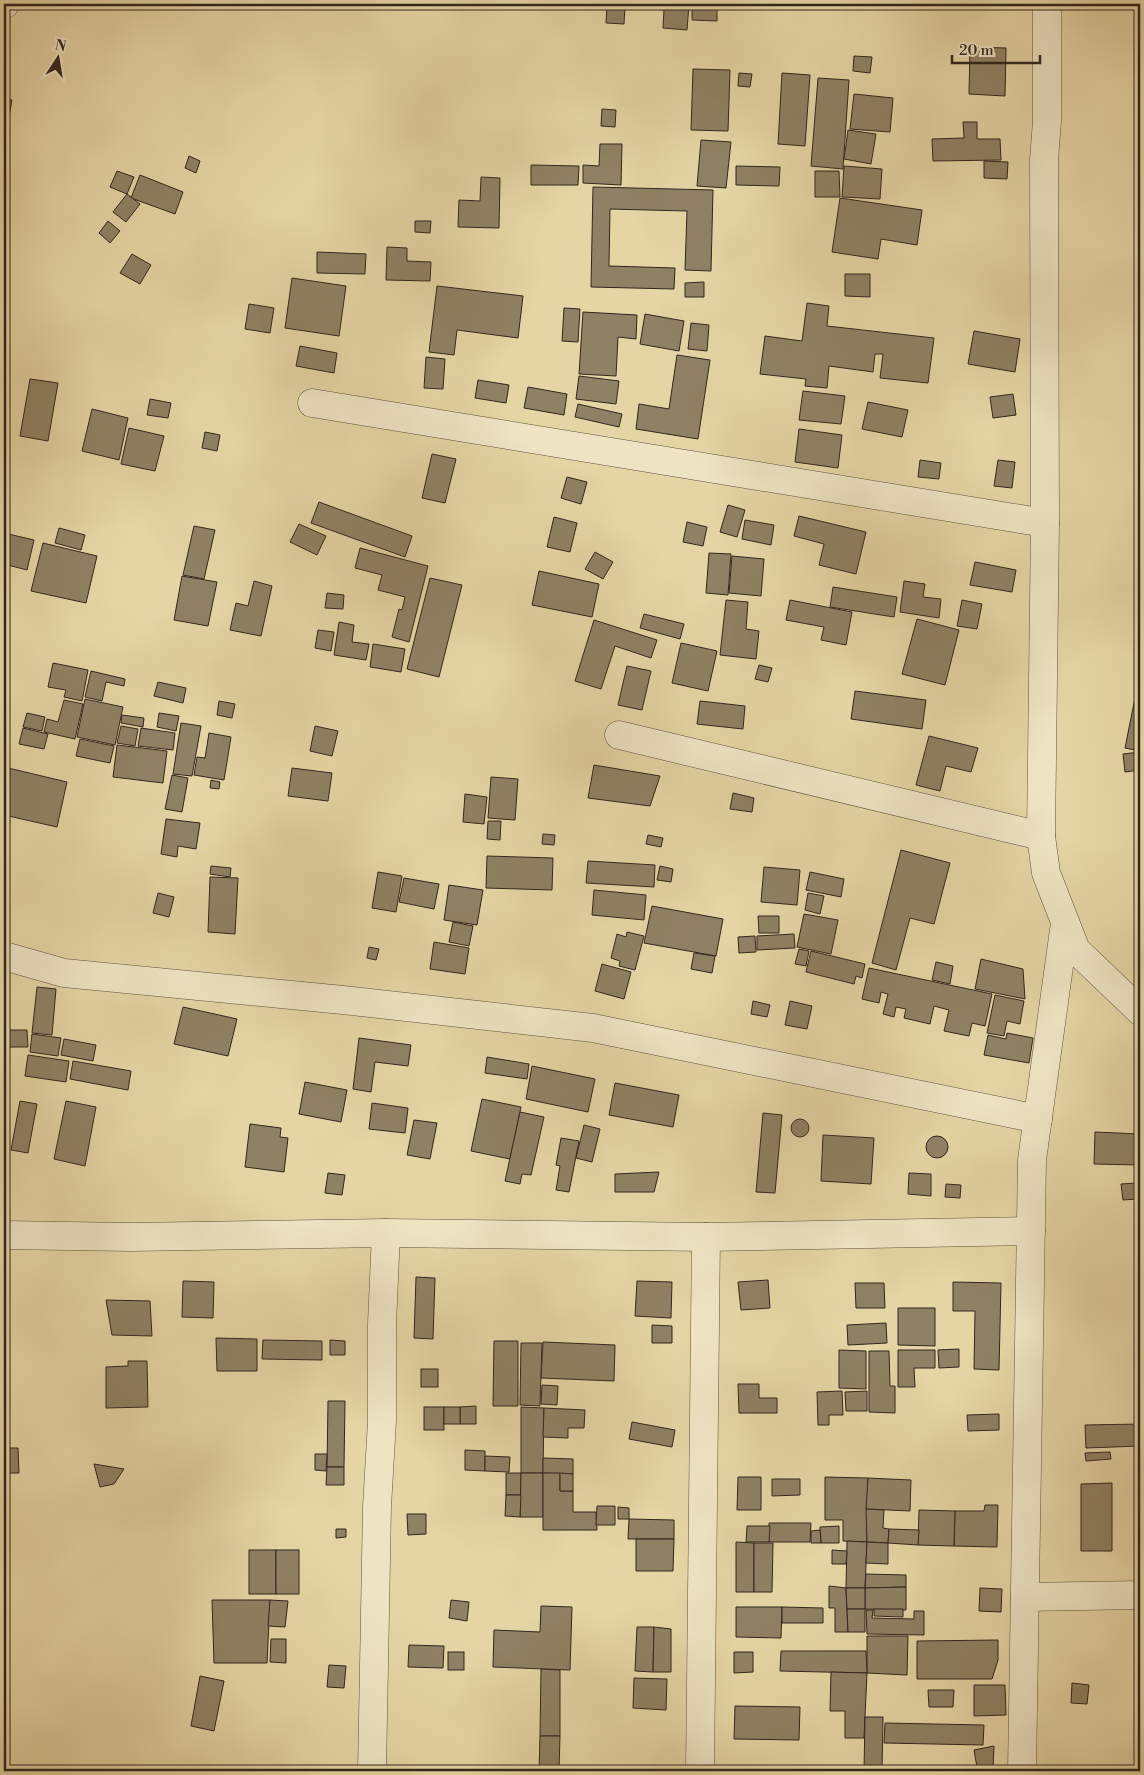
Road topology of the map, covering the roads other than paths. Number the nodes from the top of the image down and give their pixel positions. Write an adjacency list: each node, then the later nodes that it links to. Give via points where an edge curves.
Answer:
1 (1048, 4): 3 (street, via 1044,160)
2 (312, 403): 3 (street)
3 (1045, 523): 5 (street)
4 (619, 734): 5 (street)
5 (1040, 836): 6 (street, via 1046,873)
6 (1065, 922): 8 (street, via 1076,950); 9 (street)
7 (4, 956): 9 (street, via 64,973 593,1028)
8 (1140, 1011)
9 (1038, 1119): 10 (street, via 1032,1160)
10 (1031, 1232): 13 (street); 15 (street)
11 (386, 1233): 12 (street, via 131,1237); 13 (street); 16 (street)
12 (4, 1235)
13 (706, 1237): 17 (street)
14 (1140, 1594): 15 (street)
15 (1025, 1597): 18 (street)
16 (372, 1771)
17 (700, 1771)
18 (1022, 1771)

